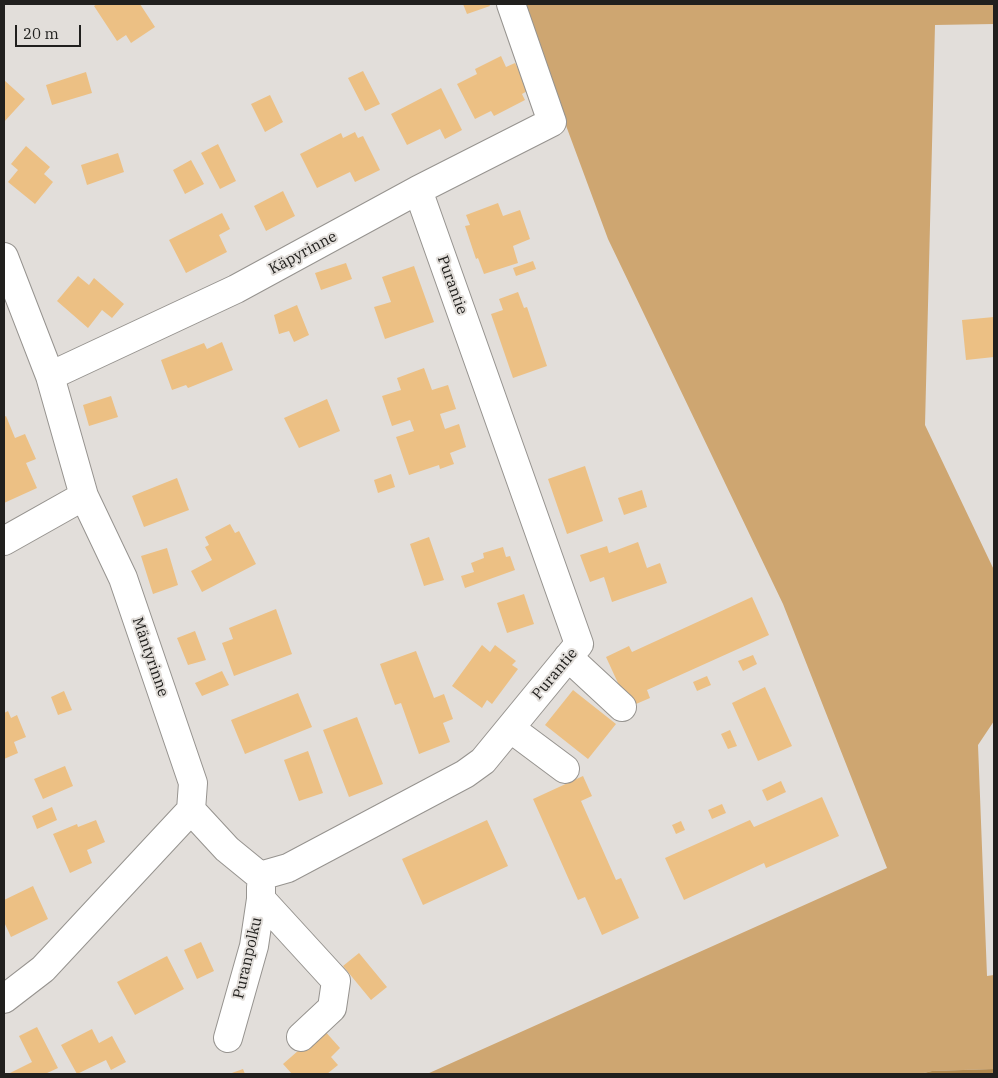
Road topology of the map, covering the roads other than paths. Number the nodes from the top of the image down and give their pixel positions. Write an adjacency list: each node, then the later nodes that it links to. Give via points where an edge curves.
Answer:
1 (511, 4): 2 (street, Käpyrinne, via 552,122)
2 (418, 190): 4 (street, Käpyrinne, via 236,289); 7 (street, Purantie, via 579,644)
3 (4, 257): 4 (street, Mäntyrinne)
4 (50, 376): 5 (street, Mäntyrinne)
5 (84, 496): 6 (street); 11 (street, Mäntyrinne, via 123,578 190,773 193,783)
6 (4, 541)
7 (568, 657): 8 (street); 9 (street, Purantie)
8 (622, 707)
9 (510, 728): 10 (street); 12 (street, Purantie, via 483,761 465,774 288,868)
10 (565, 769)
11 (191, 810): 12 (street); 13 (street, via 43,969)
12 (261, 887): 14 (street, via 336,981 332,1008); 15 (street, Puranpolku, via 254,946)
13 (4, 999)
14 (301, 1037)
15 (228, 1038)

